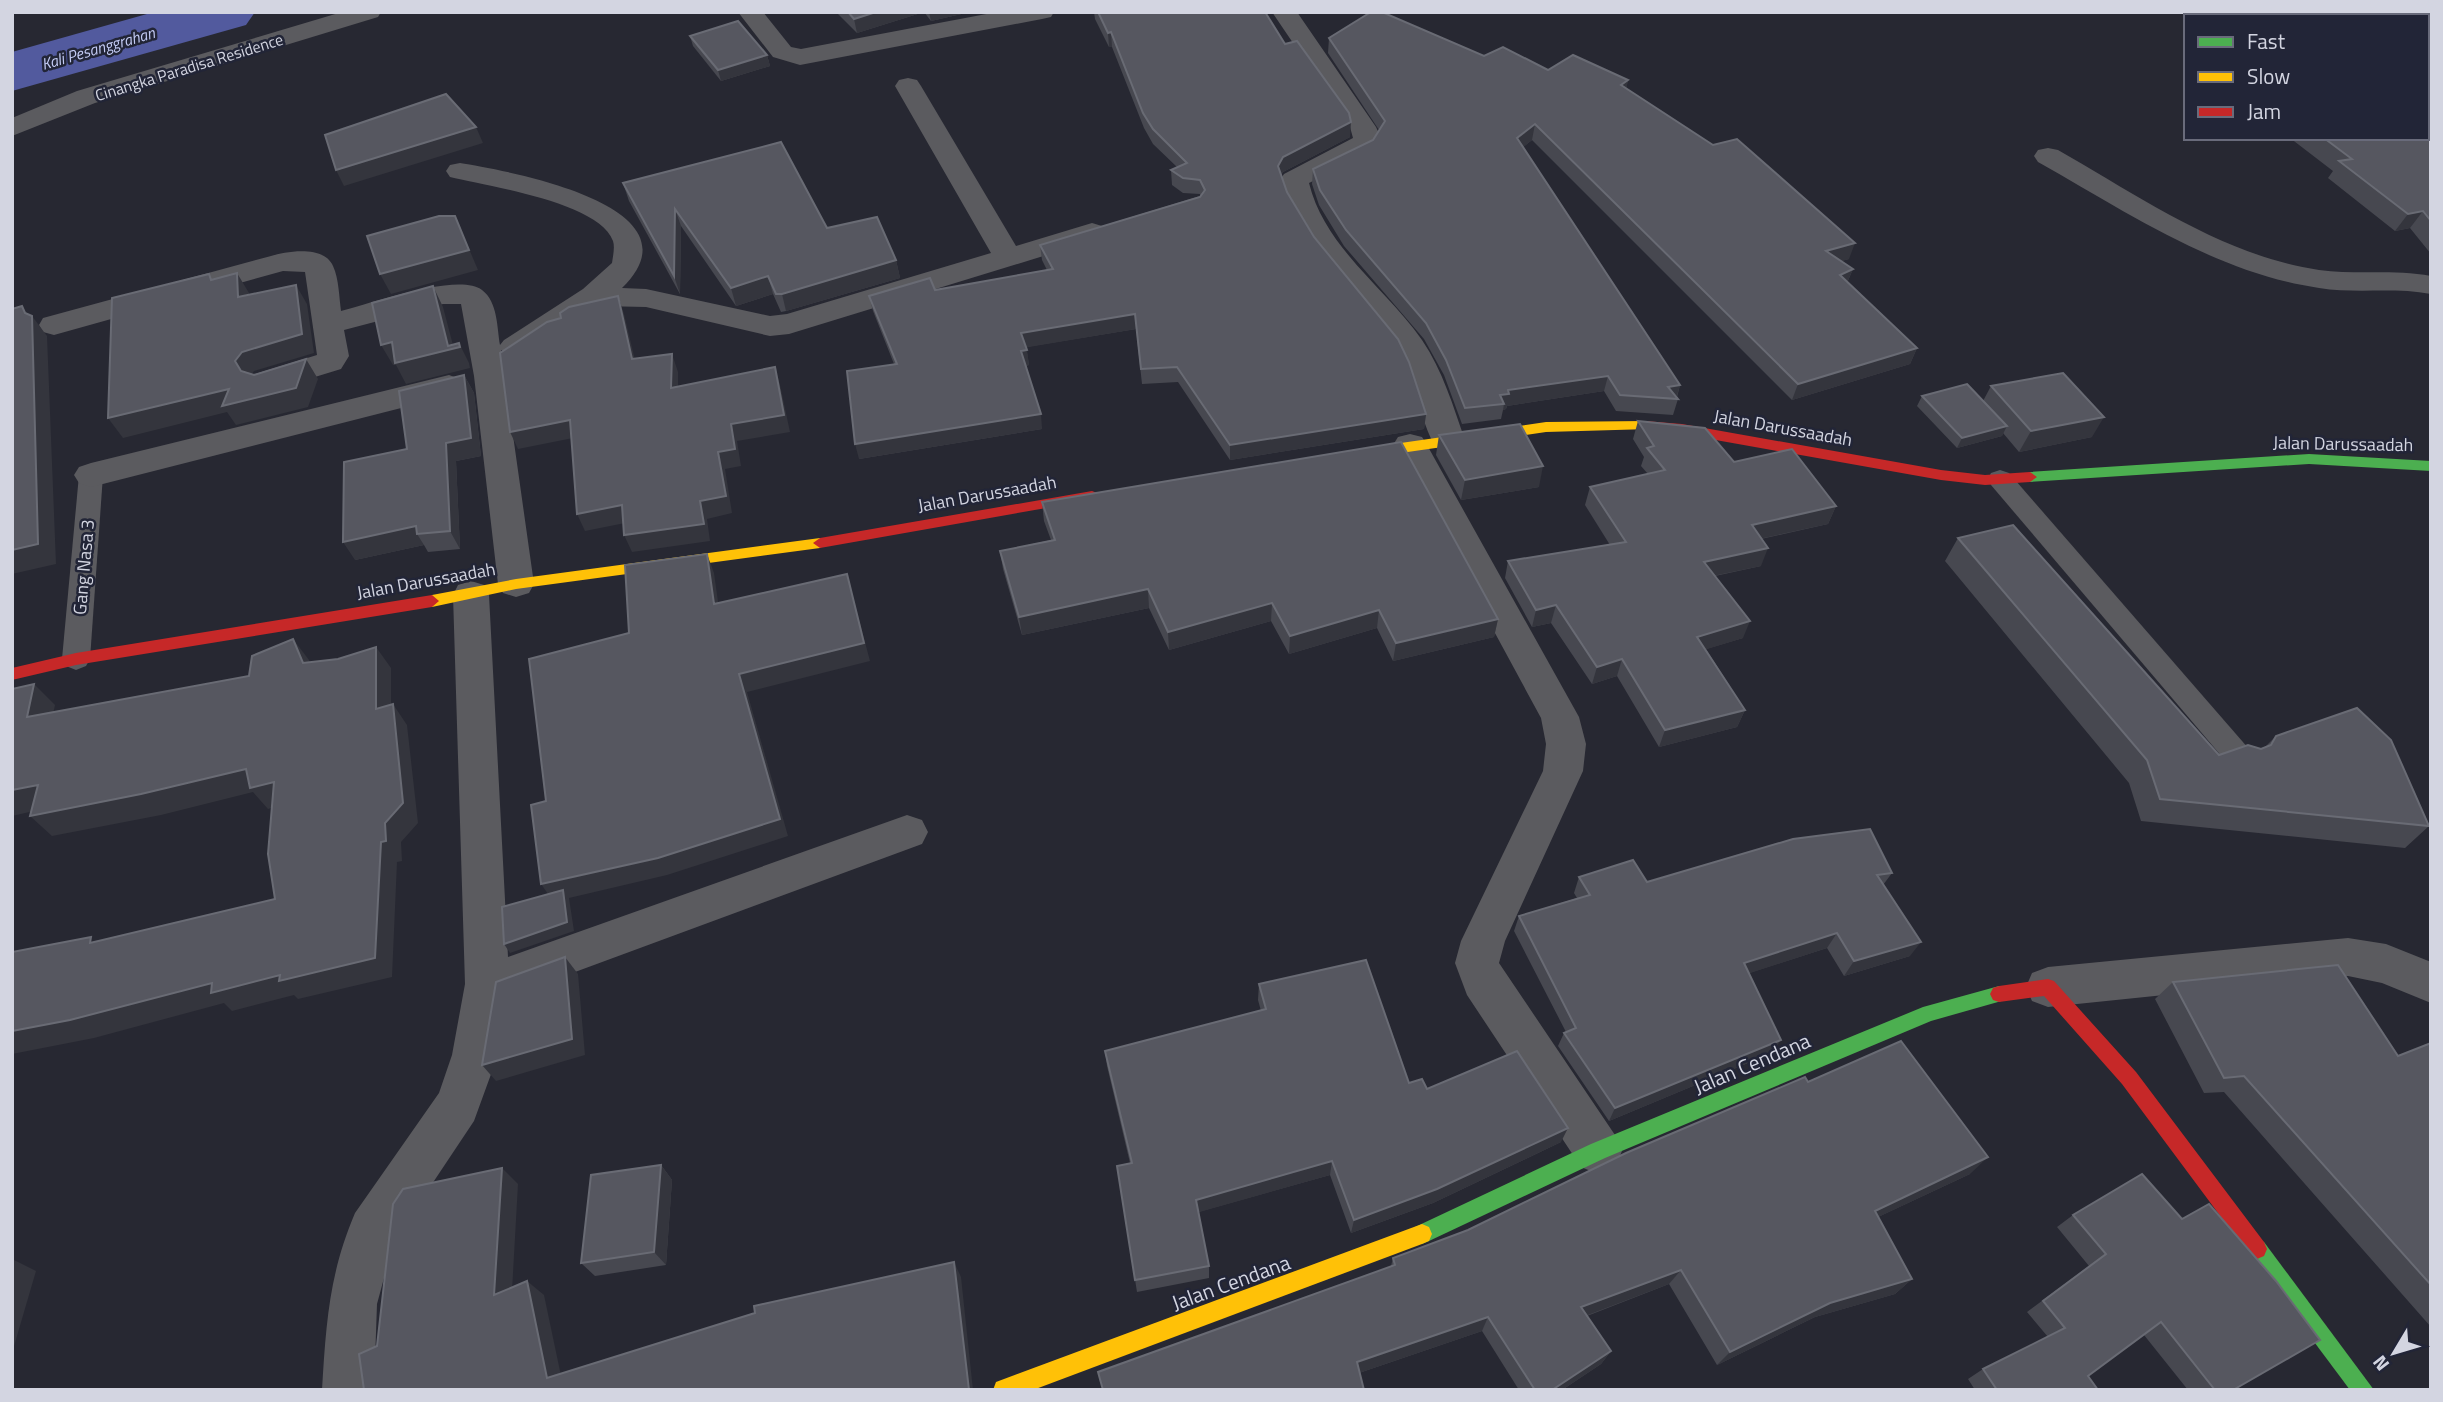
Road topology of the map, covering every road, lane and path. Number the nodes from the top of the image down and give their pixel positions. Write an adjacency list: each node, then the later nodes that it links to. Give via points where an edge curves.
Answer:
1 (369, 12): 6 (street, Cinangka Paradisa Residence, via 86,97)
2 (750, 12): 3 (street, via 782,52 800,57)
3 (1042, 12)
4 (1284, 12): 17 (street, via 1367,138 1360,148 1294,180 1302,207 1350,278 1410,345 1423,370)
5 (908, 86): 10 (street)
6 (12, 128)
7 (2048, 156): 11 (street, via 2224,250 2320,279 2413,280)
8 (460, 171): 12 (street, via 543,188 625,230 630,248 626,265)
9 (1119, 225): 10 (street)
10 (1007, 256): 12 (street, via 803,321 771,326 646,298)
11 (2431, 285)
12 (593, 296): 15 (street)
13 (328, 324): 14 (street, via 319,267 304,260 281,262); 15 (street, via 463,293 478,305); 16 (street, via 330,362)
14 (54, 325)
15 (490, 370): 20 (street); 23 (street)
16 (266, 382)
17 (1429, 443): 18 (street, Jalan Darussaadah); 21 (street, Jalan Darussaadah, via 1546,427 1621,424 1682,429 1941,475); 32 (street, via 1560,717 1566,744 1563,771 1477,962 1483,981)
18 (1341, 456)
19 (2431, 466): 21 (street, Jalan Darussaadah, via 2309,459)
20 (91, 475): 25 (lane, Gang Nasa 3)
21 (2000, 479): 27 (lane)
22 (1108, 493): 23 (street, Jalan Darussaadah, via 819,543)
23 (516, 584): 24 (street, Jalan Darussaadah)
24 (471, 595): 25 (street, Jalan Darussaadah); 30 (street)
25 (76, 659): 26 (street, Jalan Darussaadah)
26 (12, 674)
27 (2239, 757)
28 (907, 832): 30 (street)
29 (2431, 983): 31 (street, via 2386,964 2348,957)
30 (486, 984): 33 (street, via 475,1055 458,1105 372,1230 352,1304)
31 (2048, 987): 32 (street, Jalan Cendana, via 1989,995 1928,1013); 35 (street, via 2129,1078)
32 (1598, 1151): 34 (street, Jalan Cendana, via 1444,1226)
33 (348, 1390)
34 (1004, 1390)
35 (2363, 1390)

